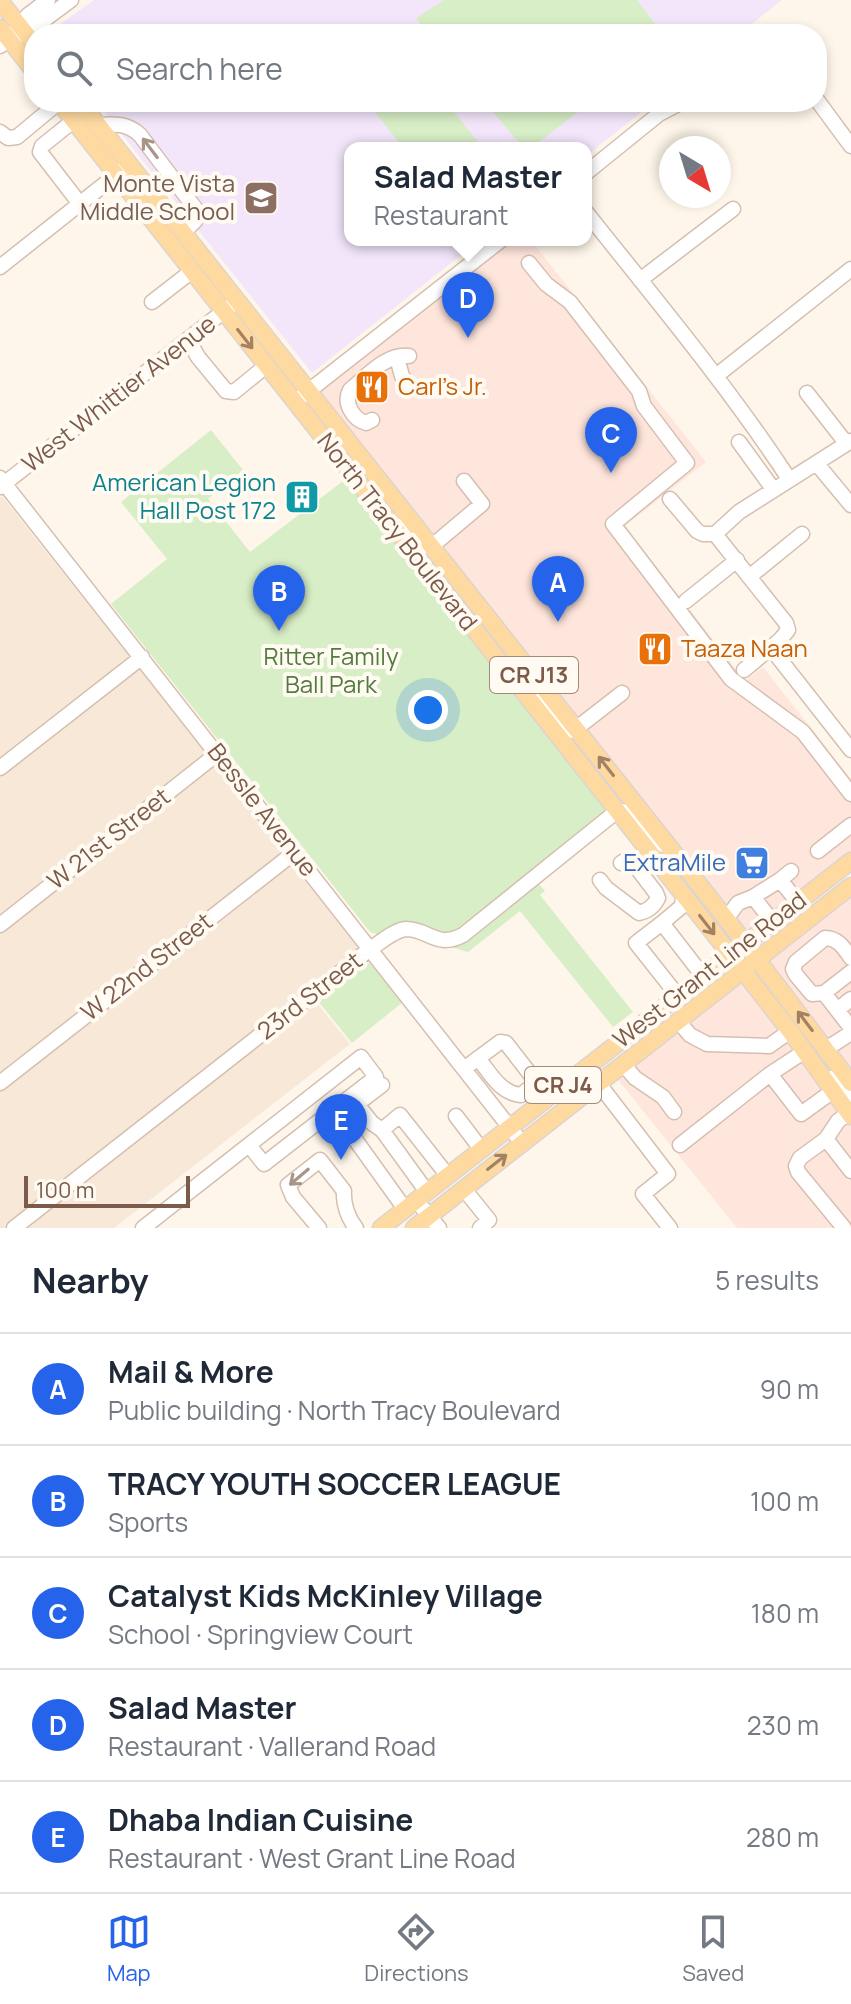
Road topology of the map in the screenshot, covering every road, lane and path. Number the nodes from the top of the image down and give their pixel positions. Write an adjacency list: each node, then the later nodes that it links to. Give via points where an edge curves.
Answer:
1 (48, 0): 4 (street, via 28,15)
2 (71, 0): 5 (street)
3 (0, 1): 6 (main road)
4 (27, 24)
5 (39, 24)
6 (24, 31)
7 (24, 34): 8 (street)
8 (3, 38): 9 (main road)
9 (24, 60)
10 (47, 112): 17 (street, via 17,137)
11 (66, 112): 15 (main road, North Tracy Boulevard / CR J13)
12 (88, 112): 16 (main road, North Tracy Boulevard / CR J13)
13 (663, 112): 19 (street)
14 (826, 112): 18 (street)
15 (73, 121): 20 (main road, North Tracy Boulevard / CR J13); 21 (street, via 40,152)
16 (98, 125): 20 (main road, North Tracy Boulevard / CR J13); 24 (street, one-way to 16, via 198,212 140,135 126,125)
17 (6, 135)
18 (851, 146)
19 (592, 168)
20 (123, 170): 21 (street); 24 (main road, North Tracy Boulevard / CR J13); 29 (main road, North Tracy Boulevard / CR J13)
21 (80, 204): 27 (street)
22 (733, 209): 30 (street)
23 (592, 220): 30 (street)
24 (183, 233): 32 (main road, North Tracy Boulevard / CR J13)
25 (493, 246): 37 (street)
26 (529, 263): 66 (street, via 570,302 687,463 613,524 731,679 803,732)
27 (0, 267)
28 (851, 269): 35 (street)
29 (192, 271): 31 (street); 32 (main road, North Tracy Boulevard / CR J13)
30 (640, 280): 35 (street)
31 (152, 302)
32 (230, 306): 33 (street, West Whittier Avenue); 34 (main road, North Tracy Boulevard / CR J13, one-way to 34); 37 (main road, North Tracy Boulevard / CR J13)
33 (188, 339): 34 (street, via 230,393); 47 (street, West Whittier Avenue)
34 (266, 366): 39 (main road, North Tracy Boulevard / CR J13)
35 (716, 376): 45 (street)
36 (411, 389): 40 (street, via 402,376 402,355 350,390 348,406 360,421)
37 (309, 391): 39 (street); 53 (main road, North Tracy Boulevard / CR J13)
38 (807, 393): 42 (street)
39 (295, 402): 44 (main road, North Tracy Boulevard / CR J13)
40 (372, 420)
41 (739, 442): 48 (street)
42 (848, 442): 43 (street)
43 (817, 464): 45 (street); 50 (street)
44 (351, 474): 53 (street, via 374,489 417,541); 59 (main road, North Tracy Boulevard / CR J13)
45 (789, 479): 48 (street)
46 (464, 481): 53 (street, via 482,504)
47 (2, 483): 57 (street, Bessle Avenue)
48 (773, 489): 51 (street)
49 (670, 499): 51 (street, via 697,531)
50 (851, 505)
51 (715, 534): 54 (street)
52 (802, 534): 55 (street)
53 (432, 546): 62 (main road, North Tracy Boulevard / CR J13)
54 (737, 560): 55 (street); 56 (street)
55 (749, 577): 60 (street, via 788,630)
56 (686, 601)
57 (142, 657): 64 (street, Bessle Avenue); 65 (street)
58 (778, 657): 63 (street)
59 (503, 666): 62 (street, via 531,688 563,727); 67 (main road, North Tracy Boulevard / CR J13)
60 (744, 670)
61 (622, 693): 62 (street)
62 (577, 729): 69 (main road, North Tracy Boulevard / CR J13, one-way to 62)
63 (851, 750)
64 (217, 754): 71 (street, Bessle Avenue); 82 (street, W 21st Street)
65 (0, 768)
66 (851, 794)
67 (617, 811): 69 (street, via 631,814 653,840); 76 (main road, North Tracy Boulevard / CR J13); 84 (street, 23rd Street, via 463,935 443,941 400,930)
68 (851, 825): 70 (street)
69 (668, 846): 79 (main road, North Tracy Boulevard / CR J13)
70 (818, 851)
71 (295, 852): 84 (street, Bessle Avenue); 106 (street, W 22nd Street)
72 (851, 861): 78 (main road, West Grant Line Road / CR J4)
73 (621, 863): 74 (street, via 631,860 656,893 655,904 639,913)
74 (600, 880)
75 (851, 886): 87 (main road, West Grant Line Road / CR J4)
76 (684, 897): 81 (street, via 681,907); 85 (main road, North Tracy Boulevard / CR J13, one-way to 85)
77 (753, 897): 78 (street, via 786,876); 79 (street, via 738,903); 80 (street)
78 (798, 902): 80 (main road, West Grant Line Road / CR J4)
79 (726, 919): 83 (main road, North Tracy Boulevard / CR J13)
80 (773, 922): 83 (main road, West Grant Line Road / CR J4)
81 (662, 923): 90 (street); 92 (street, via 636,943)
82 (0, 925)
83 (745, 943): 85 (main road, West Grant Line Road / CR J4); 87 (main road, North Tracy Boulevard / CR J13)
84 (370, 949): 103 (street, Bessle Avenue); 128 (street, 23rd Street)
85 (730, 955): 88 (main road, North Tracy Boulevard / CR J13); 90 (main road, West Grant Line Road / CR J4)
86 (851, 958): 91 (street, via 839,942 825,938 796,962 793,969 812,994)
87 (758, 959): 88 (main road, West Grant Line Road / CR J4); 98 (main road, North Tracy Boulevard / CR J13, one-way to 87)
88 (743, 971): 95 (main road, West Grant Line Road / CR J4); 97 (main road, North Tracy Boulevard / CR J13)
89 (851, 972): 91 (street)
90 (703, 976): 92 (main road, West Grant Line Road / CR J4)
91 (824, 993): 94 (street)
92 (678, 996): 102 (main road, West Grant Line Road / CR J4)
93 (851, 999): 94 (street)
94 (837, 1010): 96 (street)
95 (679, 1022): 97 (street, via 707,1044 769,1046); 101 (main road, West Grant Line Road / CR J4)
96 (851, 1030): 98 (street)
97 (790, 1031): 99 (main road, North Tracy Boulevard / CR J13)
98 (826, 1049): 107 (main road, North Tracy Boulevard / CR J13)
99 (808, 1057): 104 (street); 110 (main road, North Tracy Boulevard / CR J13); 113 (street, via 836,1081)
100 (478, 1058): 103 (street); 105 (street, via 512,1094 521,1095); 105 (street, via 506,1043)
101 (624, 1065): 108 (main road, West Grant Line Road / CR J4); 114 (street)
102 (586, 1067): 108 (street); 111 (main road, West Grant Line Road / CR J4)
103 (465, 1068): 116 (street, Bessle Avenue)
104 (770, 1074): 110 (street, via 801,1114); 121 (street)
105 (537, 1082): 111 (street)
106 (0, 1083)
107 (851, 1083)
108 (600, 1084): 119 (main road, West Grant Line Road / CR J4); 135 (street, via 668,1174 643,1194)
109 (382, 1085): 117 (street, via 357,1104)
110 (833, 1091): 113 (main road, North Tracy Boulevard / CR J13)
111 (548, 1097): 116 (main road, West Grant Line Road / CR J4)
112 (334, 1110): 120 (street, via 264,1164); 120 (street, via 376,1077 361,1057); 126 (street)
113 (850, 1110): 118 (street)
114 (674, 1112)
115 (456, 1116): 122 (street)
116 (510, 1127): 119 (street, Bessle Avenue); 122 (main road, West Grant Line Road / CR J4)
117 (382, 1130): 124 (street, via 400,1115); 126 (street)
118 (826, 1139): 123 (street); 136 (street, via 796,1166)
119 (522, 1143): 125 (main road, West Grant Line Road / CR J4, one-way to 119)
120 (249, 1145): 129 (street)
121 (680, 1145)
122 (481, 1149): 124 (main road, West Grant Line Road / CR J4)
123 (851, 1171)
124 (448, 1176): 126 (main road, West Grant Line Road / CR J4)
125 (464, 1189): 127 (main road, West Grant Line Road / CR J4); 134 (street, via 489,1220)
126 (416, 1200): 127 (street); 132 (main road, West Grant Line Road / CR J4)
127 (434, 1222): 133 (main road, West Grant Line Road / CR J4)
128 (14, 1228)
129 (143, 1228)
130 (319, 1228): 131 (street, one-way to 130, via 343,1201 344,1191 320,1160 288,1185)
131 (356, 1228)
132 (381, 1228)
133 (414, 1228)
134 (480, 1228)
135 (670, 1228)
136 (844, 1228)

